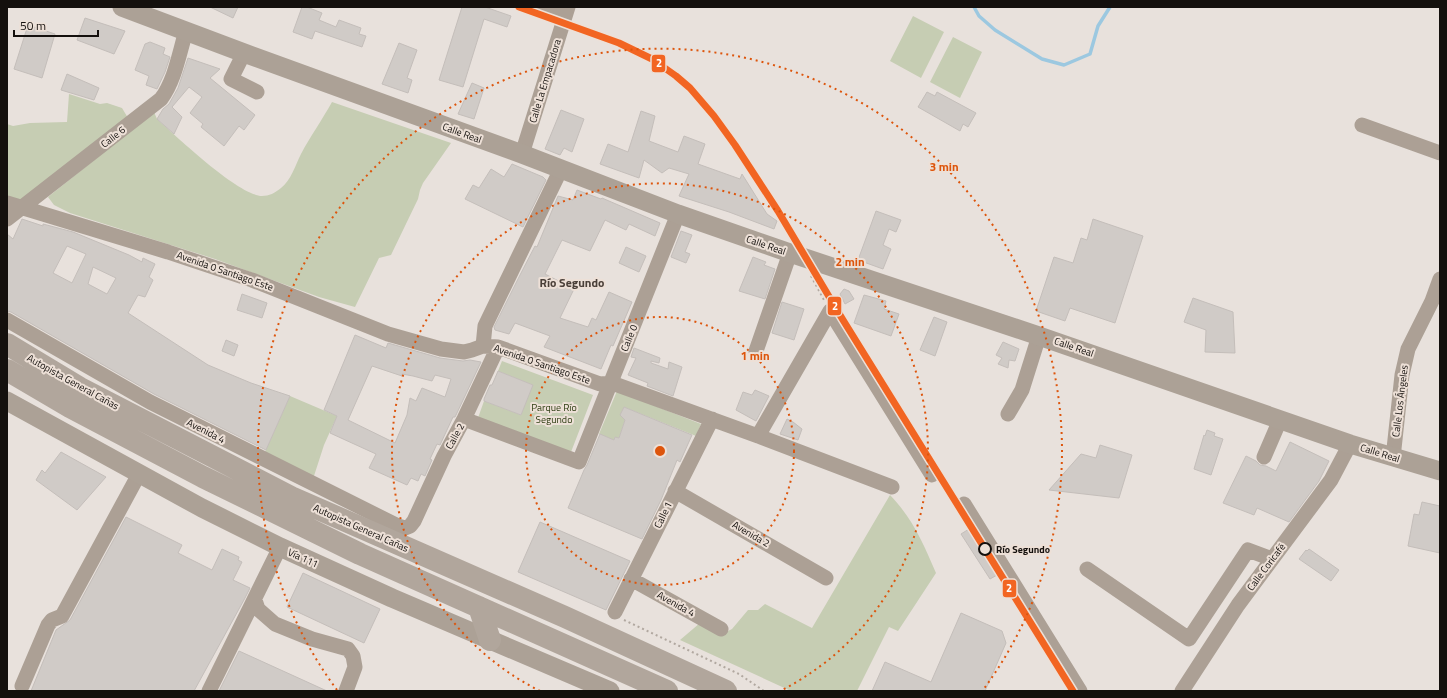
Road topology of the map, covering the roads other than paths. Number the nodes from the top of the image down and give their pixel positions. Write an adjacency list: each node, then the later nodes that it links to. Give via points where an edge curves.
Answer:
1 (538, 7): 3 (street)
2 (129, 8): 4 (main road, Calle Real)
3 (566, 11): 9 (street, Calle La Empacadora)
4 (186, 31): 5 (main road, Calle Real); 12 (street, Calle 6, via 171,81 161,99)
5 (244, 53): 6 (street, via 231,79); 9 (main road, Calle Real)
6 (256, 92)
7 (1362, 125): 8 (street)
8 (1440, 153)
9 (522, 154): 10 (main road, Calle Real)
10 (561, 169): 13 (main road, Calle Real); 20 (street, via 485,326)
11 (7, 203): 12 (street, Avenida 0 Santiago Este)
12 (23, 207): 14 (street, Calle 6); 20 (street, Avenida 0 Santiago Este, via 252,280 388,334 441,349 464,352)
13 (678, 214): 15 (main road, Calle Real); 24 (street, Calle 0)
14 (7, 219)
15 (795, 254): 18 (main road, Calle Real); 22 (street)
16 (1440, 279): 33 (street, Calle Los Ángeles, via 1408,349 1402,375)
17 (7, 320): 40 (street, Avenida 4, via 150,402 398,526)
18 (1039, 336): 26 (street, via 1022,390); 29 (main road, Calle Real)
19 (7, 344): 56 (highway, Autopista General Cañas, via 80,388 291,497 565,617)
20 (483, 346): 21 (street, Avenida 0 Santiago Este)
21 (498, 347): 24 (street, Avenida 0 Santiago Este, via 600,384); 27 (street, Calle 2)
22 (756, 351)
23 (7, 370): 47 (highway, via 70,407 203,477 360,554)
24 (612, 383): 27 (street, Calle 0, via 579,462); 28 (street, Avenida 0 Santiago Este)
25 (7, 401): 35 (main road, Vía 111)
26 (1008, 414)
27 (464, 419): 40 (street, Calle 2)
28 (712, 419): 30 (street, Avenida 0 Santiago Este); 38 (street, Calle 1)
29 (1280, 420): 31 (main road, Calle Real); 32 (street)
30 (758, 436): 36 (street, via 830,312); 37 (street, Avenida 0 Santiago Este)
31 (1350, 444): 33 (main road, Calle Real); 42 (street, Calle Coricafé, via 1331,480)
32 (1264, 456)
33 (1393, 458): 34 (main road, Calle Real)
34 (1440, 471)
35 (139, 474): 41 (main road, Vía 111); 51 (street, via 62,616 52,620 48,625)
36 (932, 475)
37 (892, 488)
38 (675, 491): 44 (street, Calle 1); 45 (street, Avenida 2)
39 (964, 504): 57 (street)
40 (410, 526)
41 (280, 547): 46 (street); 50 (main road, Vía 111)
42 (1272, 559): 43 (street, via 1248,550 1188,639); 58 (street, Calle Coricafé, via 1238,605)
43 (1087, 569)
44 (631, 578): 48 (street, Calle 1); 49 (street, Avenida 4)
45 (826, 578)
46 (255, 600): 52 (street); 53 (street, via 258,609 275,624 312,639 348,649 353,656 355,667)
47 (479, 608): 50 (highway); 55 (highway)
48 (615, 612)
49 (721, 629)
50 (490, 640): 54 (main road, Vía 111)
51 (22, 686)
52 (209, 691)
53 (346, 691)
54 (610, 691)
55 (666, 691)
56 (726, 691)
57 (1080, 691)
58 (1182, 691)

